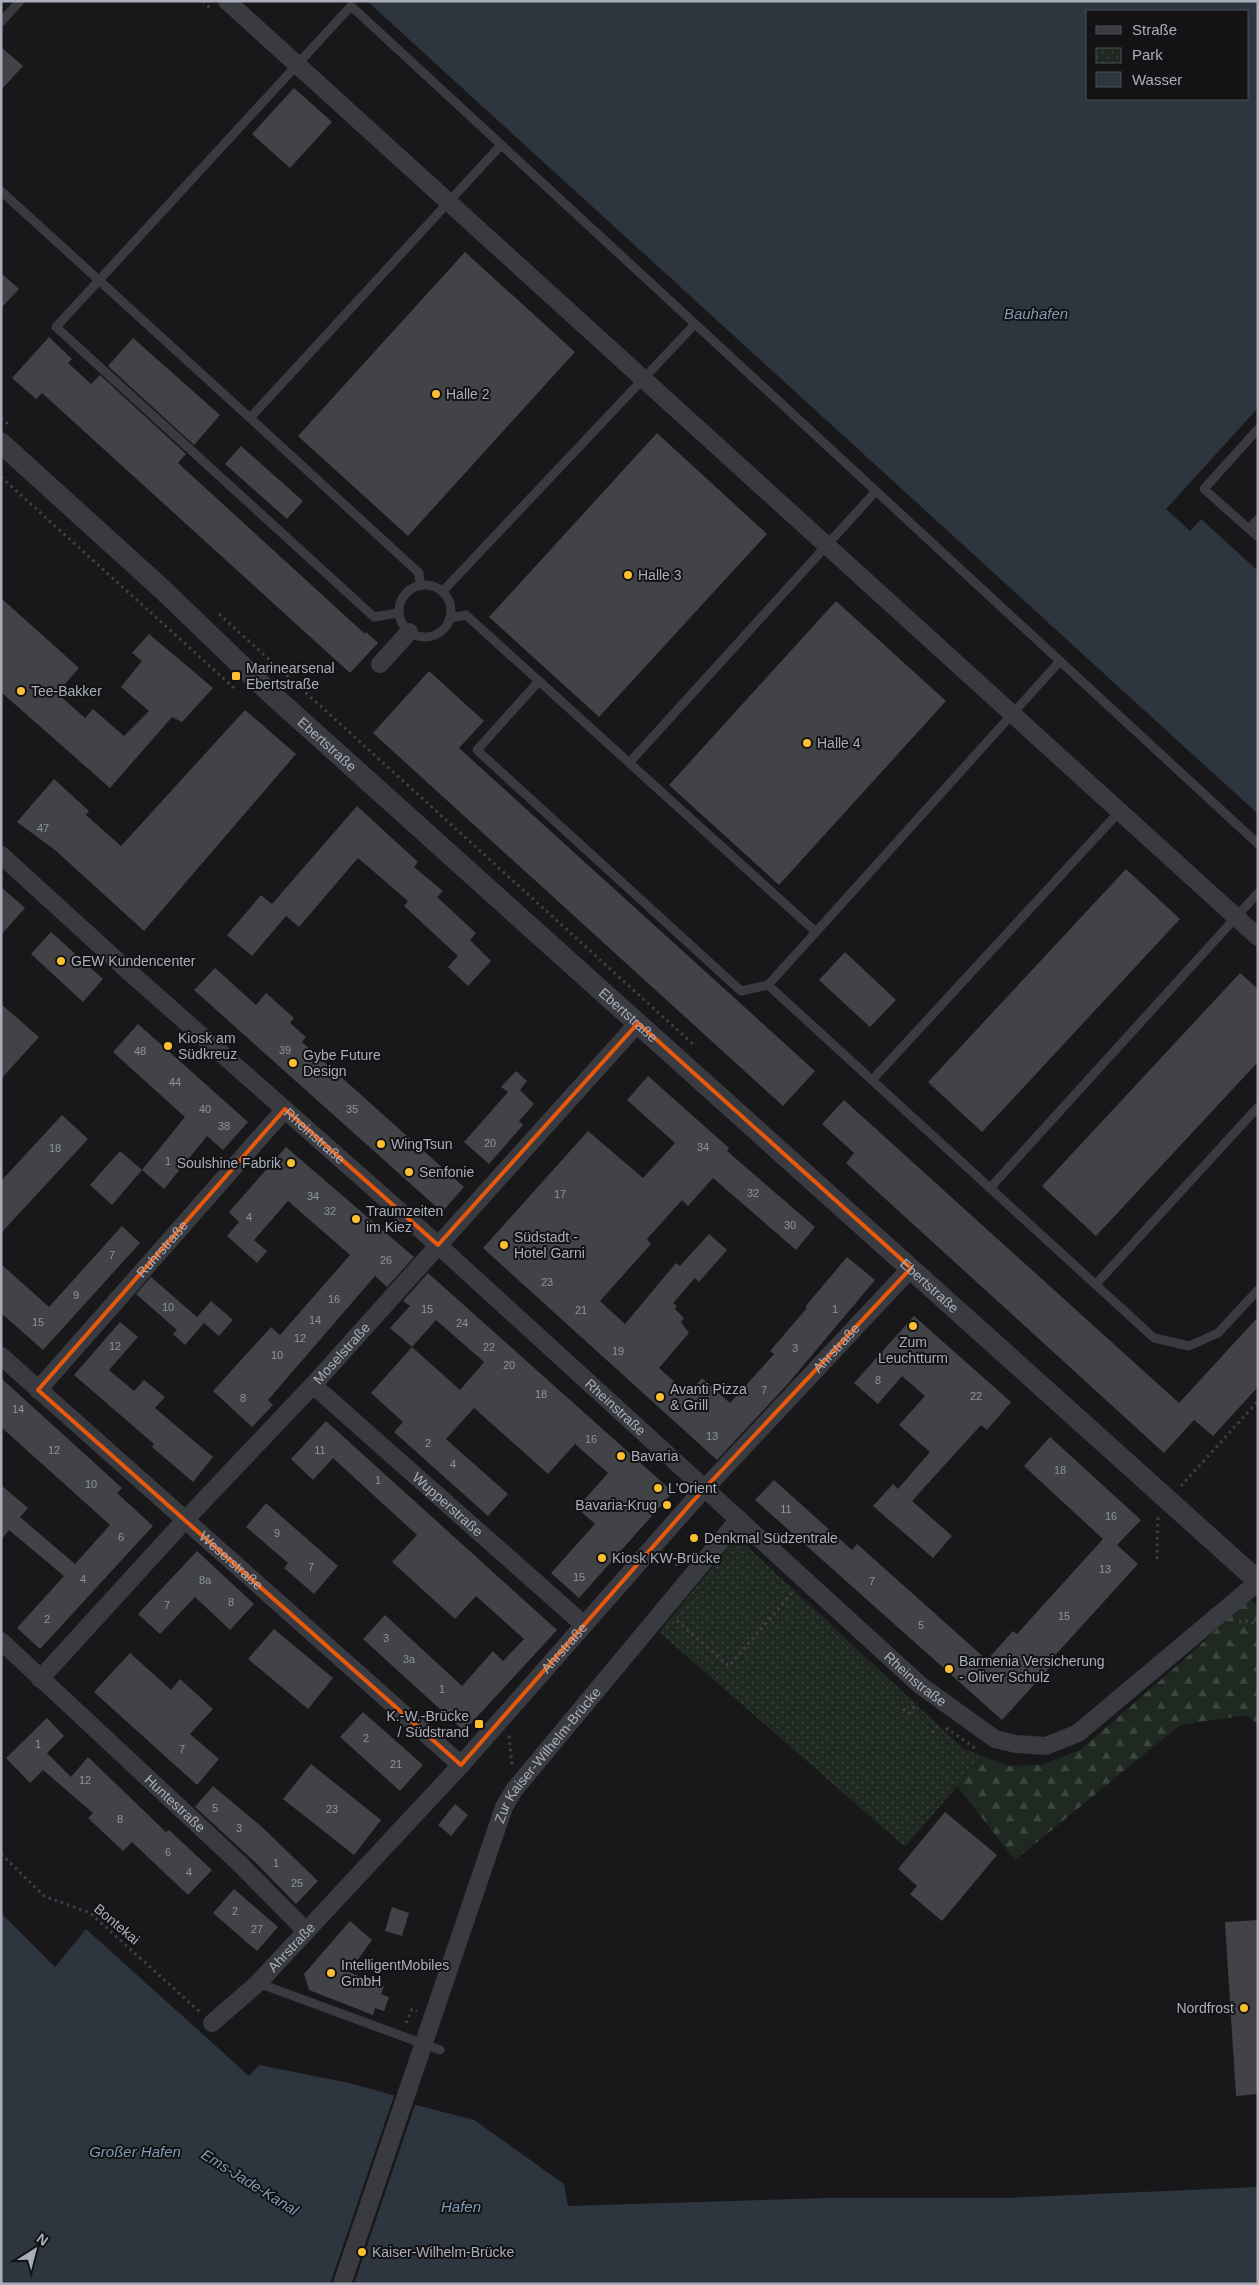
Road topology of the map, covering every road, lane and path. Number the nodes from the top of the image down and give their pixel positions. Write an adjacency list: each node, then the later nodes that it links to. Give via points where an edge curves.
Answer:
1 (20, 1): 4 (lane)
2 (227, 1): 5 (street)
3 (348, 4): 5 (lane); 6 (lane)
4 (1, 22)
5 (297, 65): 8 (street); 9 (lane)
6 (501, 145): 8 (lane); 10 (lane)
7 (1, 191): 9 (lane)
8 (448, 202): 11 (street); 13 (lane)
9 (99, 281): 13 (lane); 24 (lane, via 56,327 374,617)
10 (695, 324): 11 (lane); 16 (lane)
11 (644, 380): 20 (street); 22 (lane)
12 (1, 418): 15 (path)
13 (250, 418): 21 (lane, via 419,573)
14 (1258, 429): 18 (lane, via 1204,489)
15 (8, 437): 40 (street, Ebertstraße, via 273,695)
16 (876, 491): 20 (lane); 27 (lane)
17 (1258, 519): 18 (lane)
18 (1249, 529): 19 (lane)
19 (1258, 537)
20 (826, 545): 30 (street); 31 (lane)
21 (420, 584): 22 (lane, via 433,585); 24 (lane, via 402,597)
22 (443, 592): 25 (lane, via 450,604)
23 (217, 612): 41 (path)
24 (398, 612): 26 (lane)
25 (450, 618): 26 (lane, via 447,626 433,636); 29 (lane, via 466,615)
26 (409, 632): 28 (street)
27 (1060, 662): 30 (lane); 33 (lane)
28 (380, 664)
29 (539, 681): 31 (lane); 39 (lane, via 477,750 742,991)
30 (1012, 714): 32 (street); 37 (lane)
31 (629, 763): 37 (lane)
32 (1119, 812): 36 (street); 42 (lane)
33 (1258, 844)
34 (1, 855): 44 (street, Rheinstraße)
35 (1258, 893): 36 (lane)
36 (1236, 917): 38 (street); 45 (lane)
37 (816, 932): 39 (lane)
38 (1258, 938)
39 (768, 985): 42 (lane)
40 (638, 1022): 46 (street, Moselstraße); 47 (street, Ebertstraße)
41 (701, 1051)
42 (872, 1080): 45 (lane)
43 (1258, 1107): 48 (lane)
44 (285, 1109): 46 (street, Rheinstraße); 52 (street, Ruhrstraße)
45 (990, 1188): 48 (lane)
46 (438, 1245): 51 (street, Moselstraße); 55 (street, Rheinstraße)
47 (911, 1268): 55 (street, Ahrstraße); 56 (street, Ebertstraße)
48 (1096, 1284): 49 (lane, via 1154,1338 1189,1346 1218,1333)
49 (1258, 1290)
50 (1, 1356): 52 (street, Weserstraße)
51 (313, 1384): 57 (street, Moselstraße); 66 (street, Wupperstraße)
52 (38, 1390): 57 (street, Weserstraße)
53 (1258, 1401): 56 (path)
54 (1173, 1479): 56 (path)
55 (705, 1489): 58 (street, Rheinstraße); 66 (street, Ahrstraße)
56 (1169, 1499): 59 (path); 60 (street, Ebertstraße)
57 (186, 1518): 69 (street, Moselstraße); 78 (street, Weserstraße)
58 (739, 1519): 60 (street, Rheinstraße, via 920,1684 995,1739 1016,1744 1046,1746 1078,1733); 86 (street, Zur Kaiser-Wilhelm-Brücke, via 514,1790 504,1807)
59 (1157, 1559)
60 (1258, 1581)
61 (786, 1585): 62 (path)
62 (793, 1591): 63 (path); 64 (path, via 729,1666)
63 (800, 1598)
64 (673, 1618)
65 (1233, 1623): 67 (path, via 1247,1621)
66 (583, 1624): 78 (street, Ahrstraße)
67 (1258, 1625)
68 (1, 1641): 69 (street, Huntestraße)
69 (40, 1679): 80 (street, Huntestraße, via 239,1862)
70 (910, 1696): 71 (path)
71 (918, 1702): 72 (path); 73 (path, via 908,1713)
72 (923, 1707)
73 (903, 1709)
74 (936, 1720): 75 (path)
75 (940, 1723): 76 (path); 77 (path, via 961,1740)
76 (932, 1733)
77 (981, 1750)
78 (461, 1765): 80 (street, Ahrstraße)
79 (1, 1854): 84 (path, Bontekai, via 44,1896 90,1913)
80 (306, 1931): 81 (street, Ahrstraße)
81 (258, 1983): 84 (street, Ahrstraße); 85 (lane)
82 (412, 2009): 83 (path, via 406,2023)
83 (398, 2020)
84 (212, 2023)
85 (440, 2050)
86 (342, 2284)

